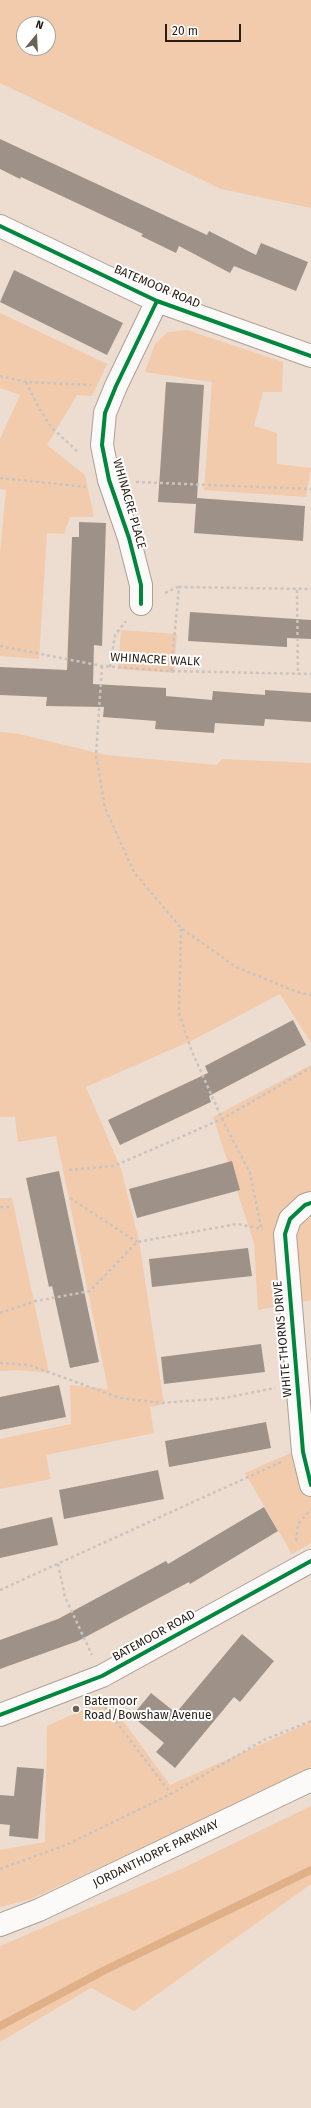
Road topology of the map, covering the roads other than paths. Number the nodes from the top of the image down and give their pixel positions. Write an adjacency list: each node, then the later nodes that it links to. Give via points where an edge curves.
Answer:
1 (0, 226): 2 (street, BATEMOOR ROAD)
2 (157, 301): 3 (street, BATEMOOR ROAD); 4 (street, WHINACRE PLACE, via 105,413 102,445 109,480 129,538 141,585)
3 (311, 356)
4 (141, 604)
5 (311, 1203): 6 (street, WHITE THORNS DRIVE, via 305,1205 290,1220 285,1234 303,1452)
6 (311, 1484)
7 (311, 1561): 8 (street, BATEMOOR ROAD, via 94,1679)
8 (0, 1715)
9 (311, 1780): 10 (street, JORDANTHORPE PARKWAY, via 39,1910)
10 (0, 1925)

